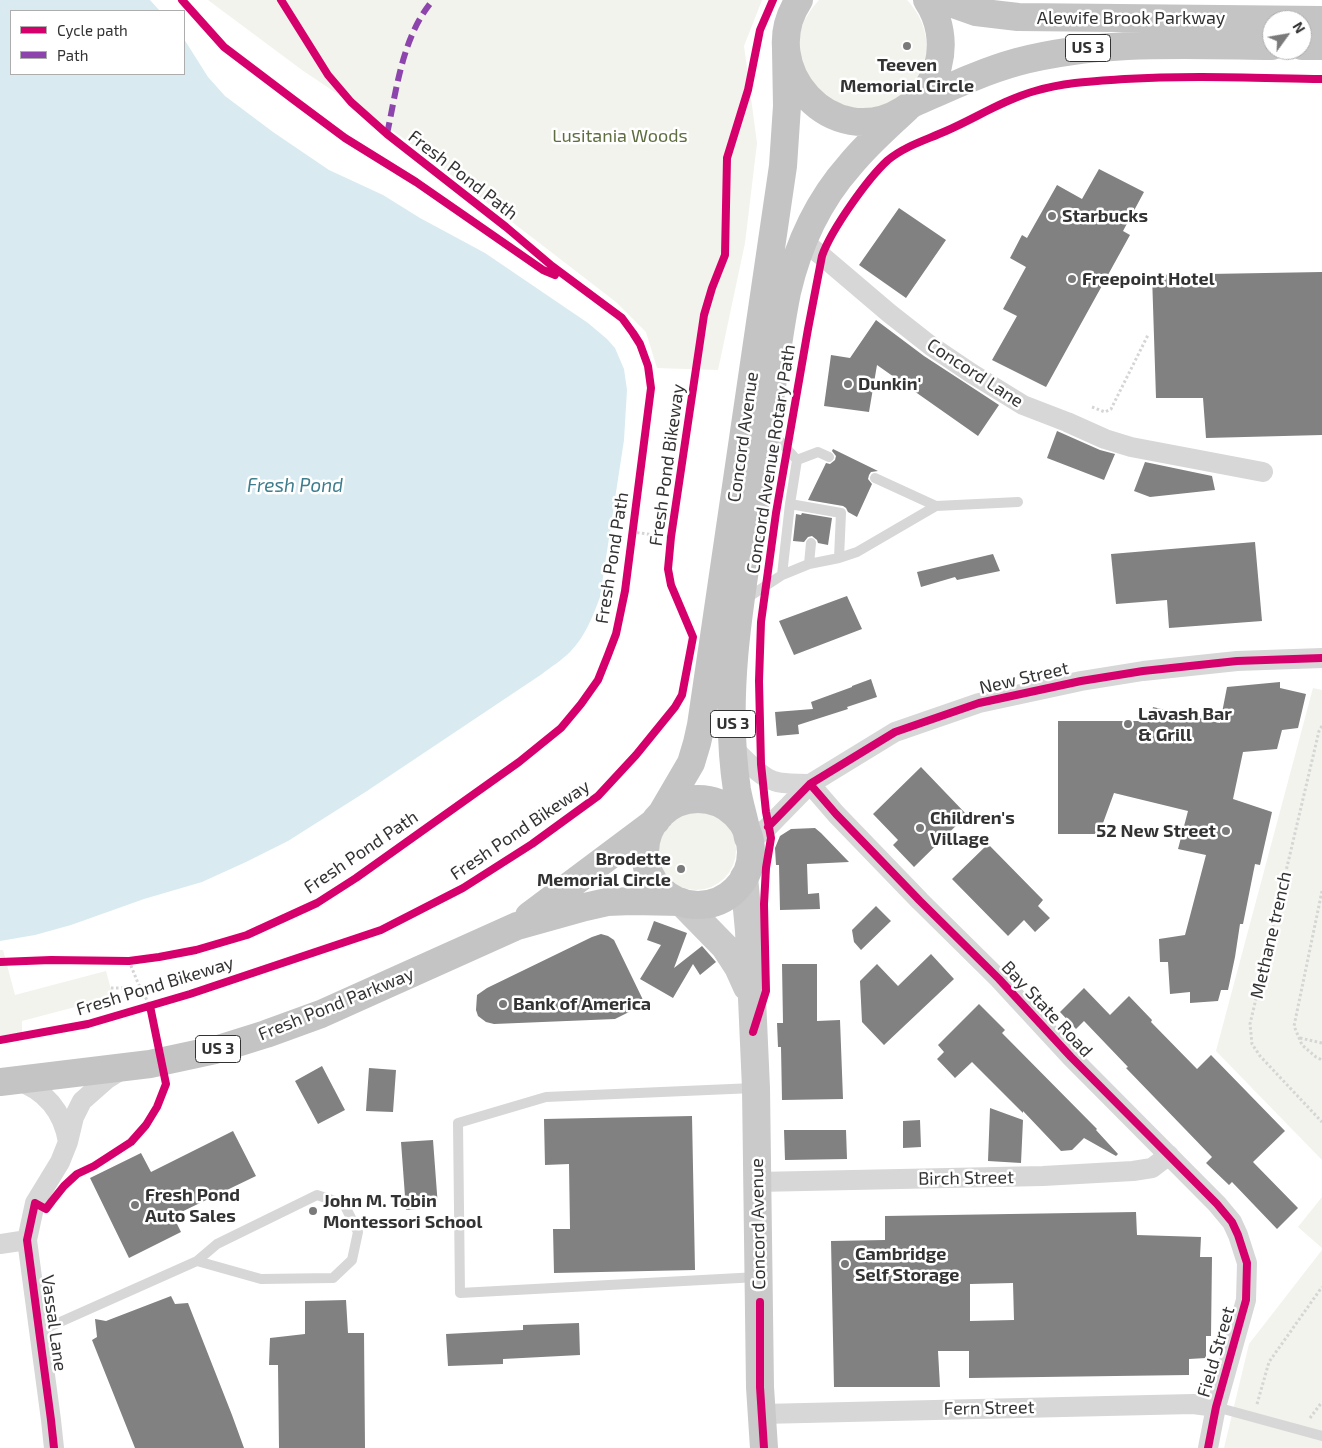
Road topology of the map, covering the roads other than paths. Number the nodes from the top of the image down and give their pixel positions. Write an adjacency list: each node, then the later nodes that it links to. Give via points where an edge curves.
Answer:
1 (799, 0): 6 (highway, US 3, via 787,27)
2 (927, 0): 7 (highway, via 937,20 940,53 934,77)
3 (942, 0): 4 (highway, Alewife Brook Parkway / US 3, via 976,12 1002,16 1161,14)
4 (1322, 20)
5 (1262, 46): 7 (highway, Alewife Brook Parkway / US 3, via 1120,45 1068,51 987,72)
6 (786, 50): 7 (highway, Alewife Brook Parkway, via 799,88 830,114 870,122); 25 (highway, Concord Avenue / US 3, via 787,114 782,174 701,725 691,763)
7 (911, 105): 8 (highway, Concord Avenue / US 3, via 844,172 824,200)
8 (803, 241): 9 (highway, Concord Avenue / US 3, via 784,310); 12 (street, Concord Lane, via 931,346 1023,406 1131,448)
9 (767, 427): 11 (lane); 21 (highway, Concord Avenue / US 3)
10 (829, 457): 11 (lane, via 818,452)
11 (797, 460): 15 (lane)
12 (1263, 472)
13 (875, 478): 16 (lane)
14 (1018, 502): 16 (lane)
15 (790, 504): 18 (lane, via 814,512 841,512); 20 (lane)
16 (936, 506): 18 (lane, via 857,552)
17 (811, 543): 19 (lane)
18 (840, 558): 19 (lane)
19 (809, 564): 20 (lane)
20 (782, 575): 21 (lane)
21 (741, 601): 23 (highway, Concord Avenue / US 3, via 734,666)
22 (1322, 658): 24 (street, New Street, via 1237,660 1143,671 979,703 895,732)
23 (734, 748): 24 (street, via 772,781); 26 (highway, Concord Avenue / US 3, via 737,790)
24 (810, 784): 26 (street, New Street, via 768,826); 35 (street, Bay State Road)
25 (658, 818): 26 (highway, via 671,807 684,802 710,802 734,815); 28 (highway, via 646,843 648,868 660,890); 29 (highway, Fresh Pond Parkway / US 3)
26 (749, 840): 27 (highway, US 3, via 750,862)
27 (744, 877): 28 (highway, US 3, via 733,892 718,901 700,905); 30 (main road, Concord Avenue)
28 (682, 902): 29 (highway, Fresh Pond Parkway / US 3, via 607,902); 30 (main road, Concord Avenue, via 732,956)
29 (517, 926): 31 (highway, Fresh Pond Parkway / US 3, via 281,1029 191,1056)
30 (752, 1000): 33 (main road, Concord Avenue)
31 (126, 1068): 32 (highway, Fresh Pond Parkway / US 3); 34 (street, Vassal Lane, via 107,1079 82,1101)
32 (8, 1081): 34 (street, via 34,1088 49,1100 64,1124)
33 (756, 1088): 36 (main road, Concord Avenue); 41 (lane, via 546,1097 458,1123 460,1293)
34 (68, 1142): 37 (street, Vassal Lane, via 35,1203)
35 (1169, 1155): 36 (street, Birch Street, via 1152,1168 1133,1171); 40 (street, Bay State Road, via 1232,1222)
36 (757, 1182): 41 (main road, Concord Avenue)
37 (27, 1240): 38 (street); 42 (street, Vassal Lane)
38 (0, 1244)
39 (197, 1262): 39 (lane, via 261,1279 333,1278 352,1260 358,1232 344,1204 317,1195 218,1244); 42 (lane)
40 (1247, 1263): 43 (street, Field Street, via 1246,1300)
41 (759, 1277): 44 (main road, Concord Avenue)
42 (40, 1331): 46 (street, Vassal Lane)
43 (1216, 1407): 44 (street, Fern Street, via 1193,1404); 45 (lane); 48 (street, Field Street)
44 (762, 1414): 47 (main road, Concord Avenue)
45 (1322, 1436)
46 (54, 1448)
47 (764, 1448)
48 (1208, 1448)

